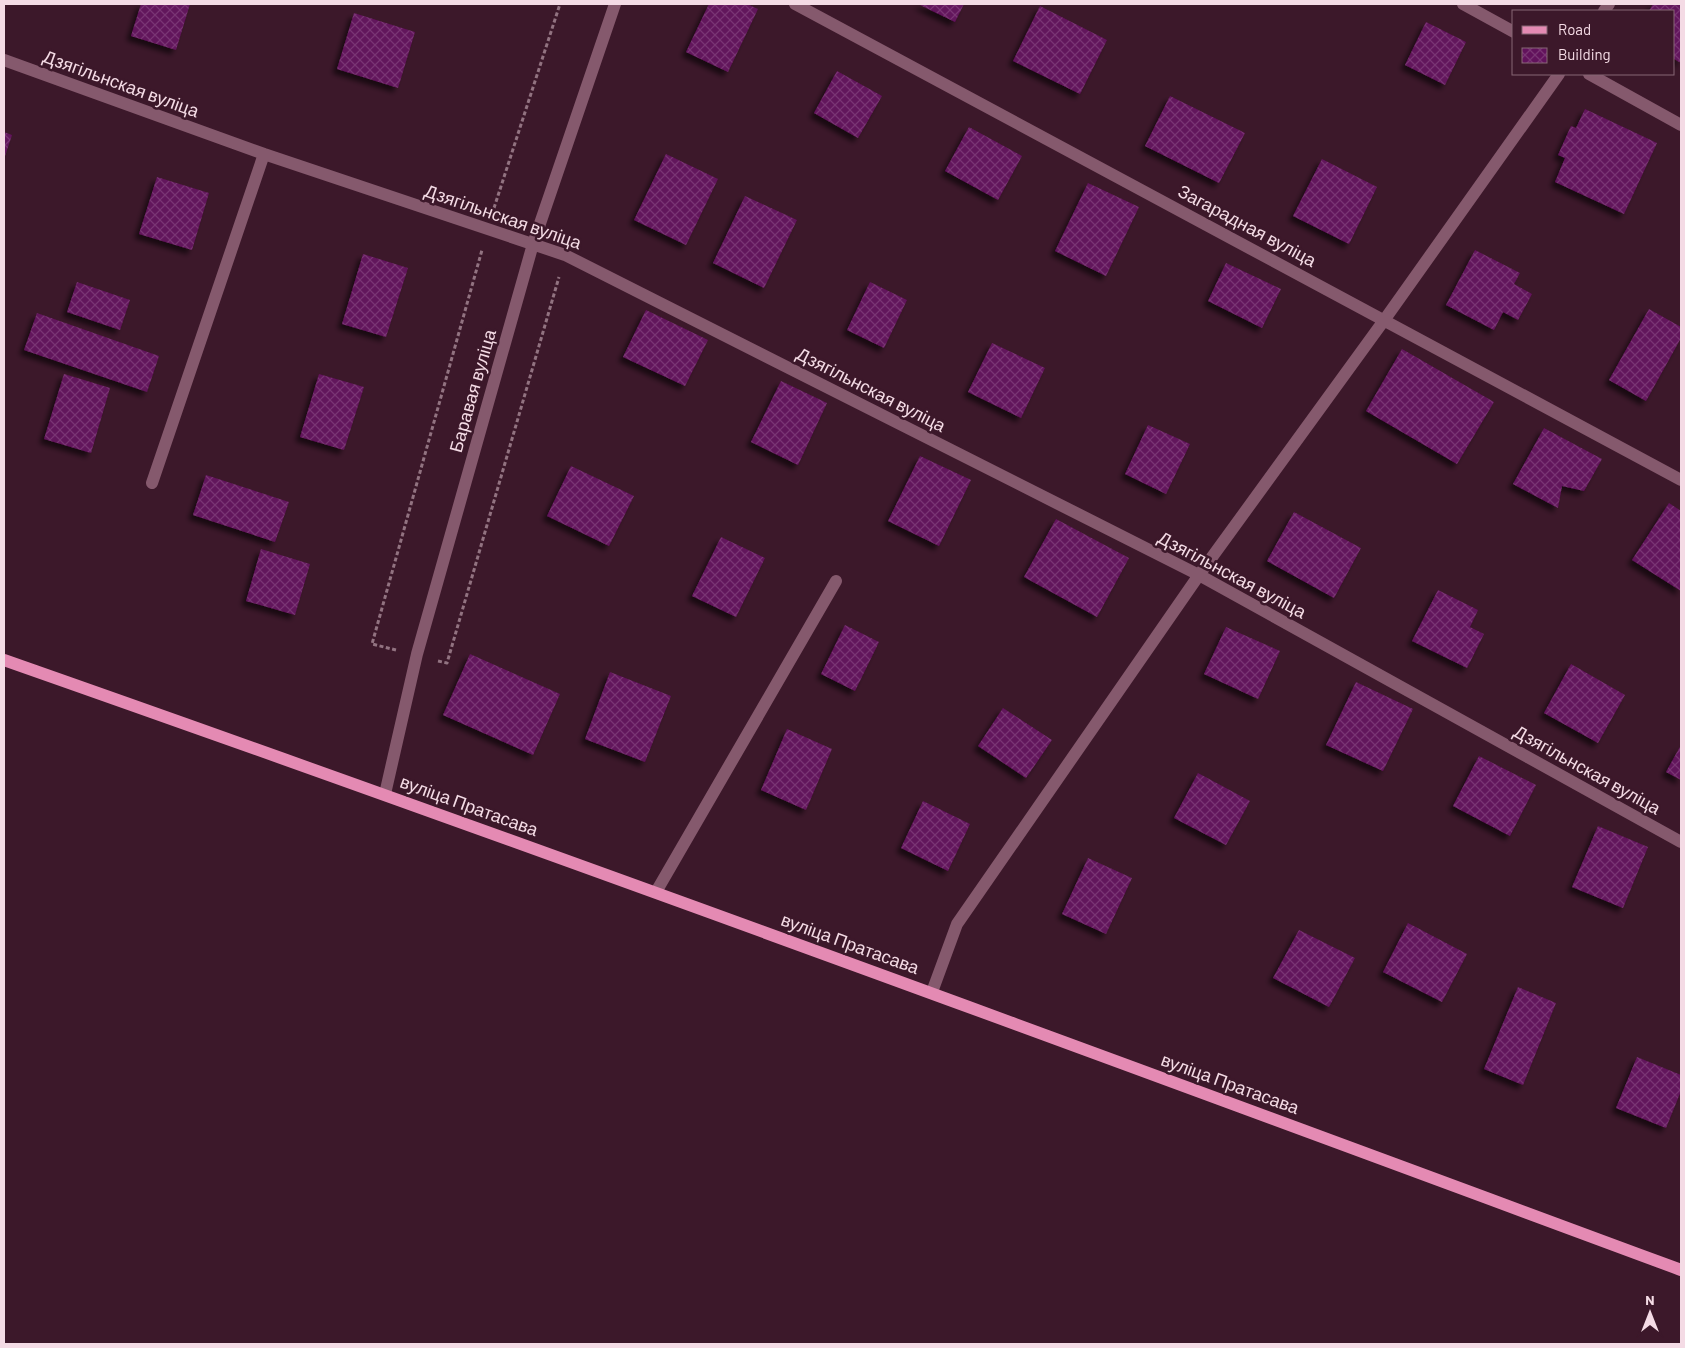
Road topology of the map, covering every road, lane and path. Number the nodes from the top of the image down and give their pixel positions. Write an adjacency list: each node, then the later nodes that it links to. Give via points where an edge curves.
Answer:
1 (615, 4): 10 (street, Баравая вуліца)
2 (795, 4): 11 (street, Загарадная вуліца)
3 (1463, 4): 4 (street)
4 (1512, 31)
5 (4, 60): 9 (street, Дзягільнская вуліца)
6 (1558, 75): 11 (street)
7 (1591, 75): 8 (street)
8 (1681, 125)
9 (264, 154): 10 (street, Дзягільнская вуліца); 13 (street)
10 (532, 244): 14 (street, Дзягільнская вуліца, via 566,255); 17 (street, Баравая вуліца, via 417,654)
11 (1385, 319): 12 (street, Загарадная вуліца); 14 (street)
12 (1681, 480)
13 (152, 483)
14 (1199, 575): 18 (street, Дзягільнская вуліца); 20 (street, via 957,924)
15 (836, 581): 19 (street)
16 (4, 660): 17 (main road, вуліца Пратасава)
17 (385, 794): 19 (main road, вуліца Пратасава)
18 (1681, 842)
19 (656, 892): 20 (main road, вуліца Пратасава)
20 (932, 992): 21 (main road, вуліца Пратасава)
21 (1681, 1270)

